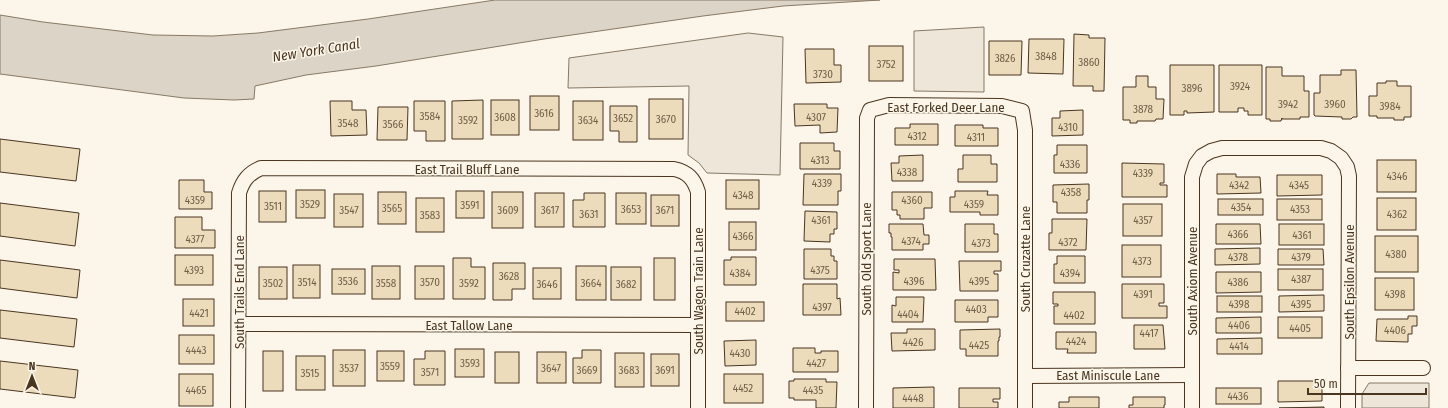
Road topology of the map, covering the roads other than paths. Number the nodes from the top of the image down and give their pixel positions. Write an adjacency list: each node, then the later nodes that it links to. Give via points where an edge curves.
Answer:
1 (870, 110): 2 (street, East Forked Deer Lane, via 888,105 1002,106); 14 (street, South Old Sport Lane, via 866,133)
2 (1022, 111): 11 (street, South Cruzatte Lane, via 1025,130)
3 (1341, 158): 8 (street, South Epsilon Avenue, via 1349,176); 10 (street, South Axiom Avenue, via 1321,148 1222,148 1202,156 1196,164 1192,177)
4 (690, 176): 5 (street, East Trail Bluff Lane, via 674,169 261,168); 7 (street, South Wagon Train Lane, via 698,192)
5 (246, 178): 6 (street, South Trails End Lane, via 239,193)
6 (239, 324): 7 (street, East Tallow Lane); 12 (street, South Trails End Lane)
7 (698, 326): 13 (street, South Wagon Train Lane)
8 (1348, 368): 9 (street); 17 (street, South Epsilon Avenue)
9 (1423, 368)
10 (1192, 375): 11 (street, East Miniscule Lane); 16 (street, South Axiom Avenue)
11 (1025, 376): 15 (street, South Cruzatte Lane)
12 (238, 408)
13 (698, 408)
14 (866, 408)
15 (1025, 408)
16 (1192, 408)
17 (1348, 408)

